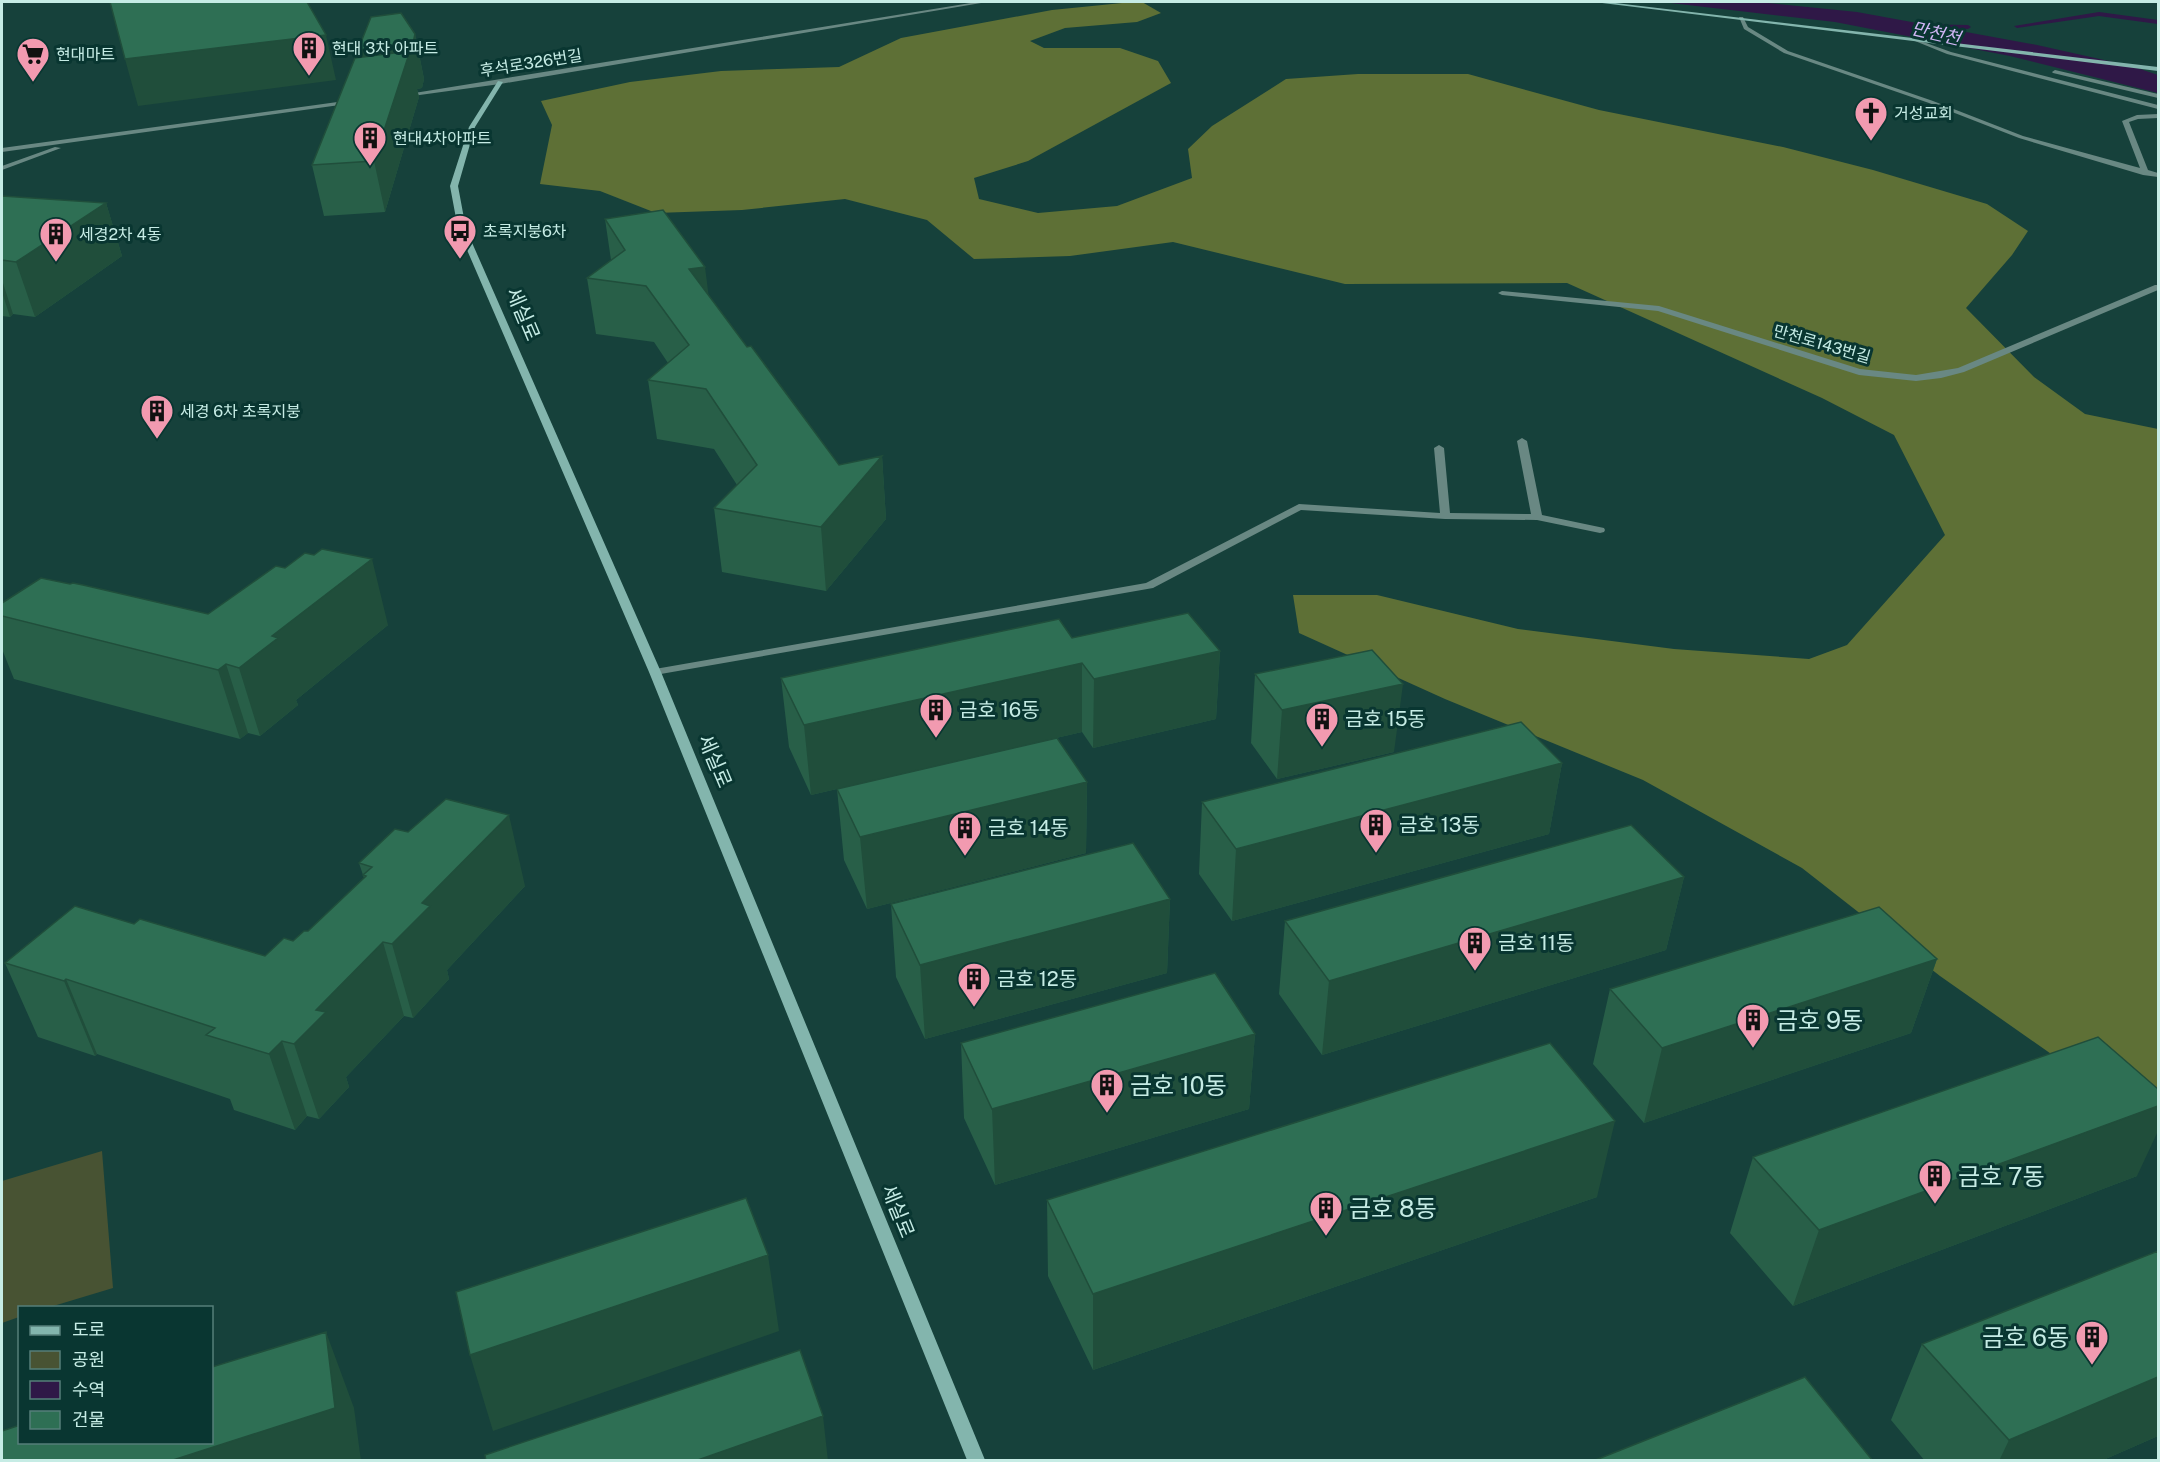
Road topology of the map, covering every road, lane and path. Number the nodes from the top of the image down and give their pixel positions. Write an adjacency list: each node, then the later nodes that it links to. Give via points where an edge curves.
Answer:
1 (984, 2): 7 (street, 후석로326번길)
2 (1597, 2): 3 (street)
3 (1741, 18): 4 (street); 16 (street, via 1746,28 1786,52 2021,137)
4 (1917, 40): 5 (street); 11 (street, via 1949,53)
5 (1932, 42): 6 (street); 9 (street)
6 (2158, 69)
7 (500, 82): 8 (street, 후석로326번길); 25 (street, 세실로, via 472,127 454,186 462,230)
8 (395, 96)
9 (2158, 96)
10 (360, 101): 13 (street)
11 (2158, 107)
12 (2158, 116): 16 (street, via 2125,121)
13 (80, 140): 14 (street); 15 (street)
14 (2, 150)
15 (2, 168)
16 (2146, 173): 17 (street)
17 (2158, 175)
18 (2158, 286): 19 (street, 만천로143번길, via 1961,370 1916,378 1858,372 1659,309)
19 (1502, 293)
20 (1522, 441): 23 (street)
21 (1439, 448): 22 (street)
22 (1445, 516): 23 (street); 25 (street, via 1299,507 1149,586)
23 (1537, 517): 24 (street)
24 (1600, 530)
25 (655, 672): 26 (street, 세실로)
26 (976, 1461)

